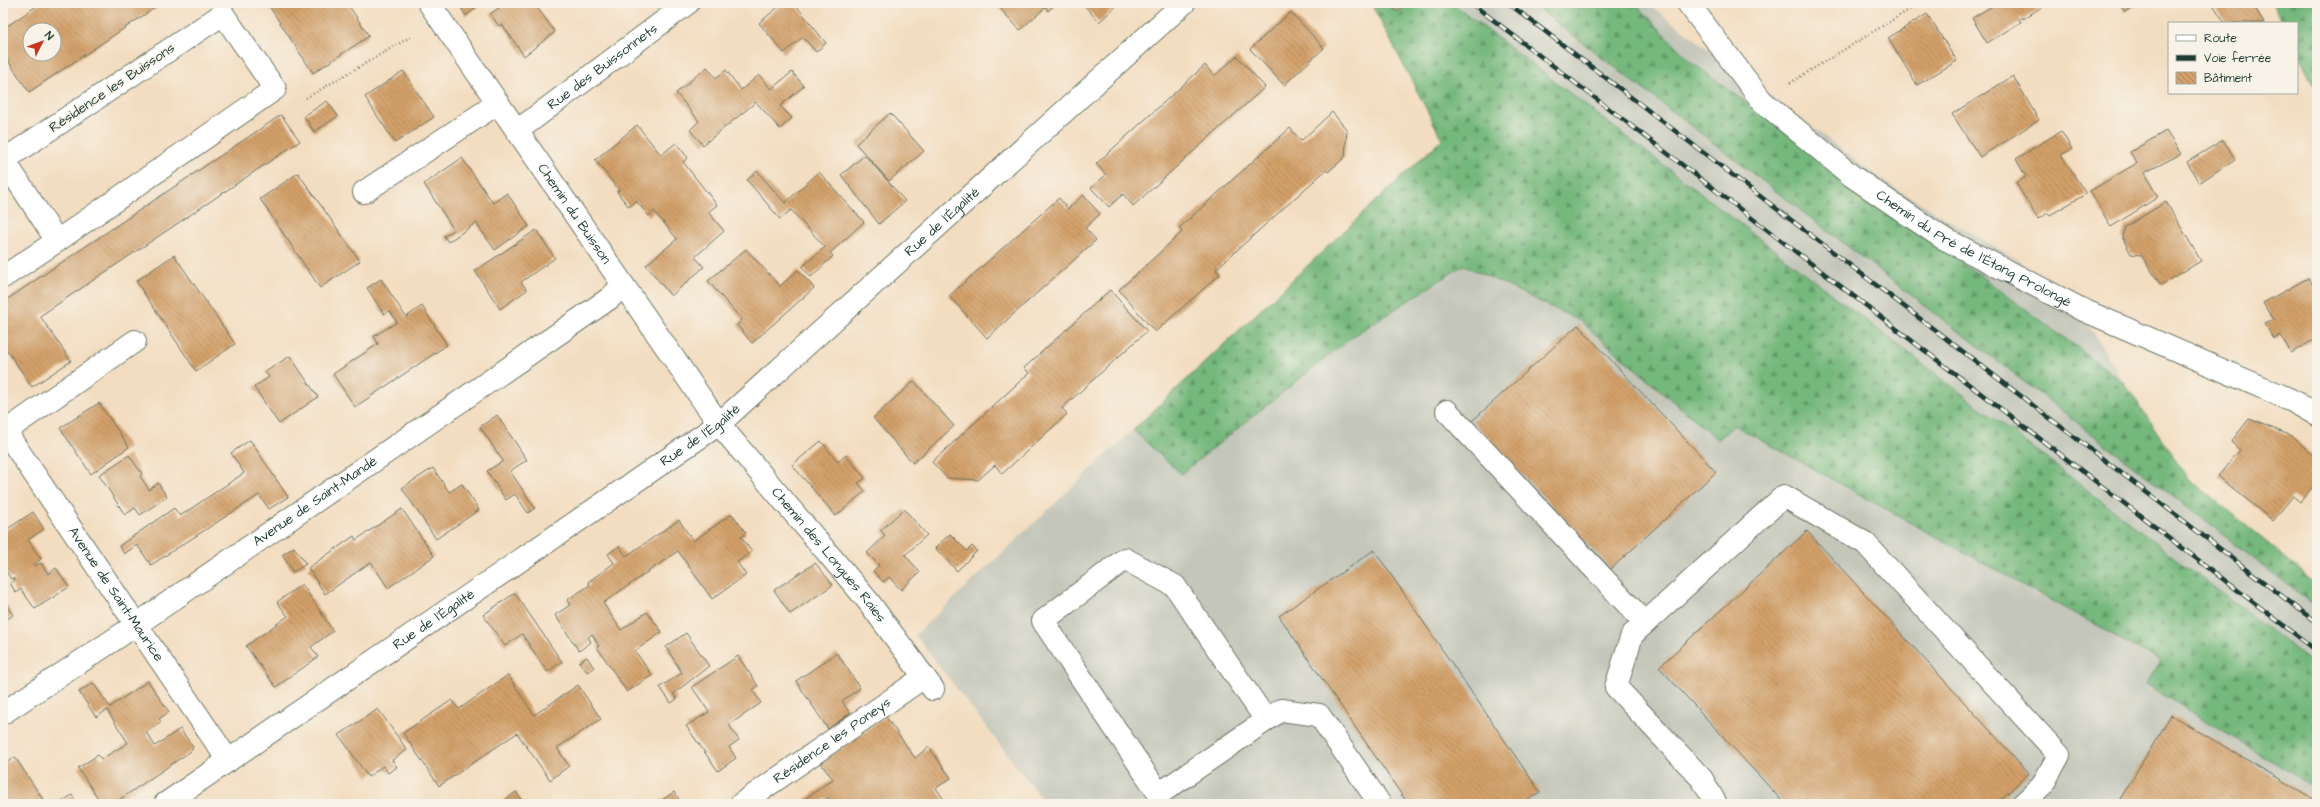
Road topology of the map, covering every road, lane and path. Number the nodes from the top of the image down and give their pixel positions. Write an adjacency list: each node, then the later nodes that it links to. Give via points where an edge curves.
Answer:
1 (688, 3): 9 (street, Rue des Buissonnets)
2 (1184, 3): 17 (street, Rue de l'Égalité)
3 (1688, 3): 7 (street, Chemin du Pré de l'Étang Prolongé)
4 (1920, 3): 7 (path)
5 (434, 12): 6 (path, via 300,101); 8 (street, Chemin du Buisson)
6 (275, 89): 11 (street); 11 (street, Résidence les Buissons, via 223,14 4,160)
7 (1762, 100): 16 (street, Chemin du Pré de l'Étang Prolongé, via 1852,176 1941,237 2081,309 2289,399)
8 (498, 103): 9 (street, Chemin du Buisson); 10 (street)
9 (517, 131): 13 (street, Chemin du Buisson)
10 (364, 192)
11 (57, 241): 12 (street)
12 (3, 277)
13 (623, 285): 17 (street, Chemin du Buisson); 20 (street, Avenue de Saint-Mandé, via 610,298)
14 (135, 340): 18 (street)
15 (1447, 411): 19 (street)
16 (2317, 415)
17 (719, 424): 21 (street, Chemin des Longues Raies, via 868,601); 24 (street, Rue de l'Égalité)
18 (4, 431): 20 (street, Avenue de Saint-Maurice)
19 (1644, 624): 28 (street, via 1632,635 1616,687 1702,779); 29 (street, via 1784,496 1865,543 2059,756 2042,786)
20 (136, 625): 22 (street, Avenue de Saint-Mandé); 24 (street, Avenue de Saint-Maurice)
21 (929, 683): 26 (street, Résidence les Poneys)
22 (3, 713)
23 (1266, 720): 23 (street, via 1159,794 1043,621 1125,559 1175,586); 27 (street, via 1282,710 1319,715)
24 (228, 760): 25 (street, Rue de l'Égalité)
25 (165, 804)
26 (741, 804)
27 (1380, 804)
28 (1716, 804)
29 (2023, 804)

